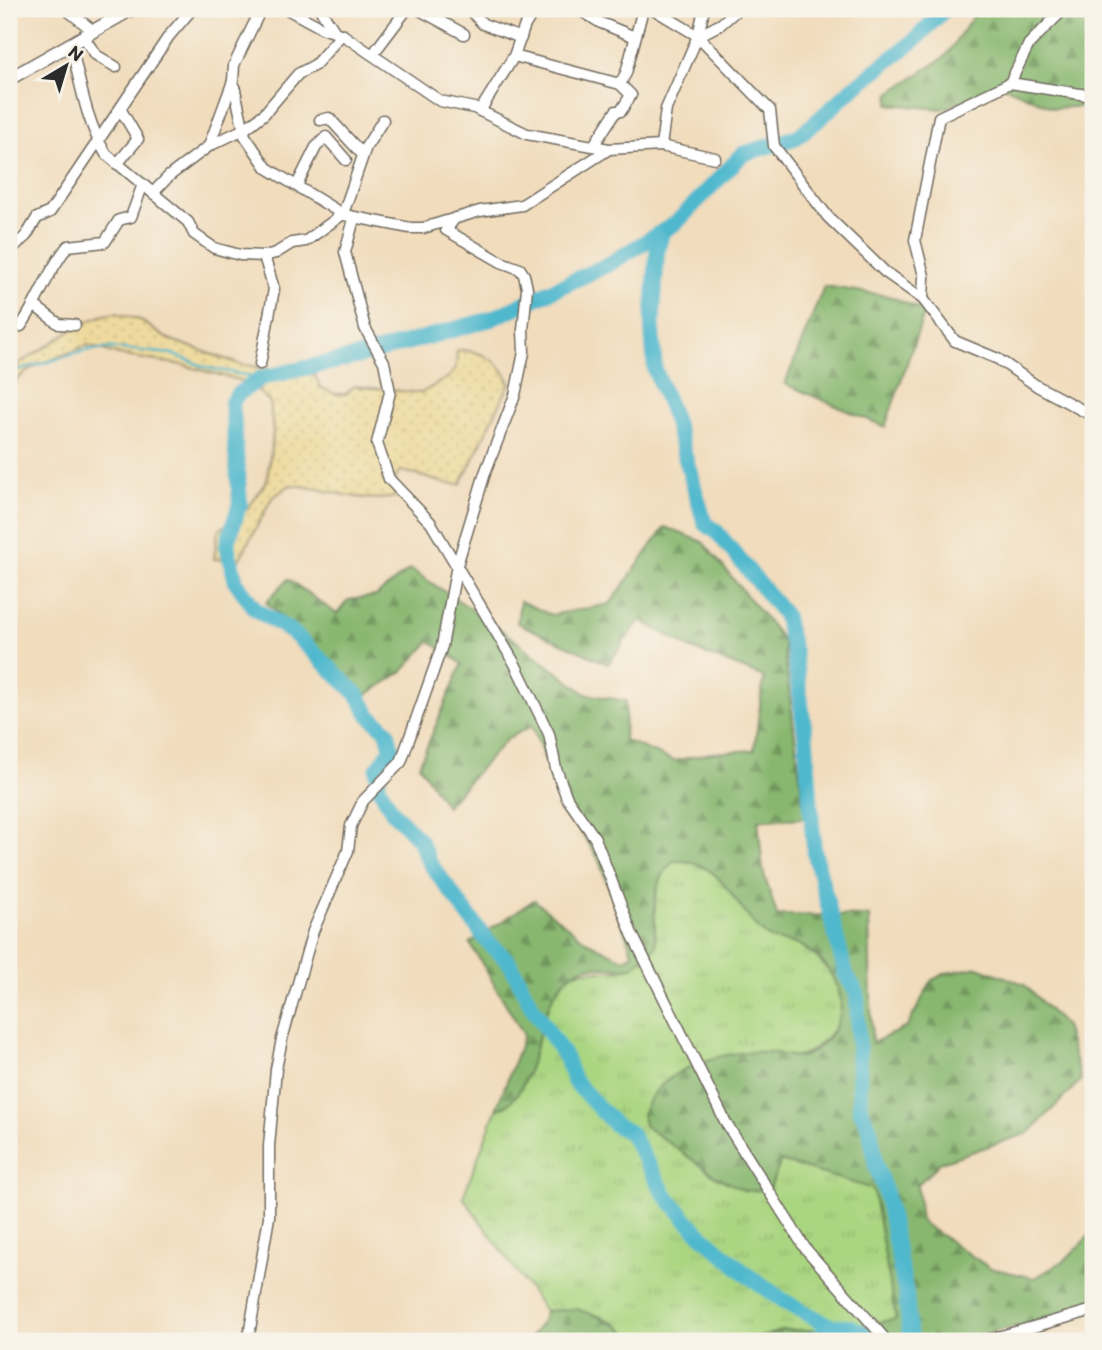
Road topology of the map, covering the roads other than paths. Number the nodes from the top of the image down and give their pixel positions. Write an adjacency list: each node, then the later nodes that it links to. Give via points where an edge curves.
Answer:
1 (66, 9): 17 (street)
2 (132, 9): 17 (street)
3 (192, 9): 32 (street)
4 (261, 9): 28 (street, via 234,65)
5 (287, 9): 18 (street)
6 (320, 9): 18 (street)
7 (407, 9): 24 (street)
8 (418, 9): 19 (street)
9 (469, 9): 22 (street, via 483,24)
10 (535, 9): 22 (street)
11 (578, 9): 21 (street)
12 (643, 9): 21 (street)
13 (653, 9): 20 (street)
14 (704, 9): 20 (street)
15 (738, 9): 20 (street)
16 (1064, 9): 29 (street, via 1029,44)
17 (88, 33): 23 (street); 26 (street, via 96,55)
18 (339, 33): 24 (street); 36 (street, via 315,65 298,74 274,105)
19 (464, 34)
20 (698, 36): 40 (street, via 666,109); 53 (street, via 770,110 774,146 828,217 885,272)
21 (635, 37): 30 (street)
22 (521, 38): 25 (street)
23 (71, 45): 27 (street); 37 (street)
24 (373, 54): 33 (street, via 440,101)
25 (514, 57): 30 (street); 33 (street)
26 (116, 67)
27 (9, 79)
28 (233, 81): 36 (street); 39 (street)
29 (1010, 83): 31 (street); 53 (street, via 939,117 915,240 924,276)
30 (620, 84): 38 (street, via 631,94)
31 (1093, 96)
32 (121, 110): 37 (street); 45 (street, via 138,139)
33 (480, 111): 38 (street, via 527,134)
34 (320, 120): 42 (street, via 330,118)
35 (383, 120): 42 (street)
36 (246, 128): 39 (street); 47 (street, via 245,136 267,168)
37 (97, 141): 45 (street); 51 (street, via 50,212 37,218)
38 (594, 145): 41 (street)
39 (209, 146): 48 (street)
40 (661, 146): 41 (street); 43 (street)
41 (608, 149): 50 (street, via 522,205)
42 (363, 155): 49 (street)
43 (715, 158)
44 (346, 160): 47 (street, via 326,137)
45 (117, 164): 46 (street)
46 (143, 184): 48 (street); 54 (street, via 131,216 119,220 105,242 68,246 56,259)
47 (297, 185): 49 (street)
48 (153, 193): 52 (street, via 214,248)
49 (349, 217): 50 (street, via 410,228); 52 (street, via 306,241); 59 (street, via 348,271 365,328 384,362 390,392 377,443 389,479 431,523)
50 (455, 218): 59 (street, via 446,230 520,269 527,288 524,352 515,395)
51 (9, 251)
52 (264, 256): 57 (street, via 274,289)
53 (923, 299): 58 (street, via 956,341 998,359)
54 (35, 306): 55 (street, via 59,324); 56 (street, via 21,326)
55 (75, 325)
56 (9, 328)
57 (260, 364)
58 (1093, 416)
59 (457, 565): 61 (street, via 515,664 549,734 567,799 595,838 632,934 726,1123 805,1248); 62 (street, via 442,646 401,762 363,801 351,826 348,851 313,932 282,1040 269,1146 269,1217)
60 (1093, 1310): 63 (street)
61 (883, 1339)
62 (248, 1341)
63 (984, 1341)

